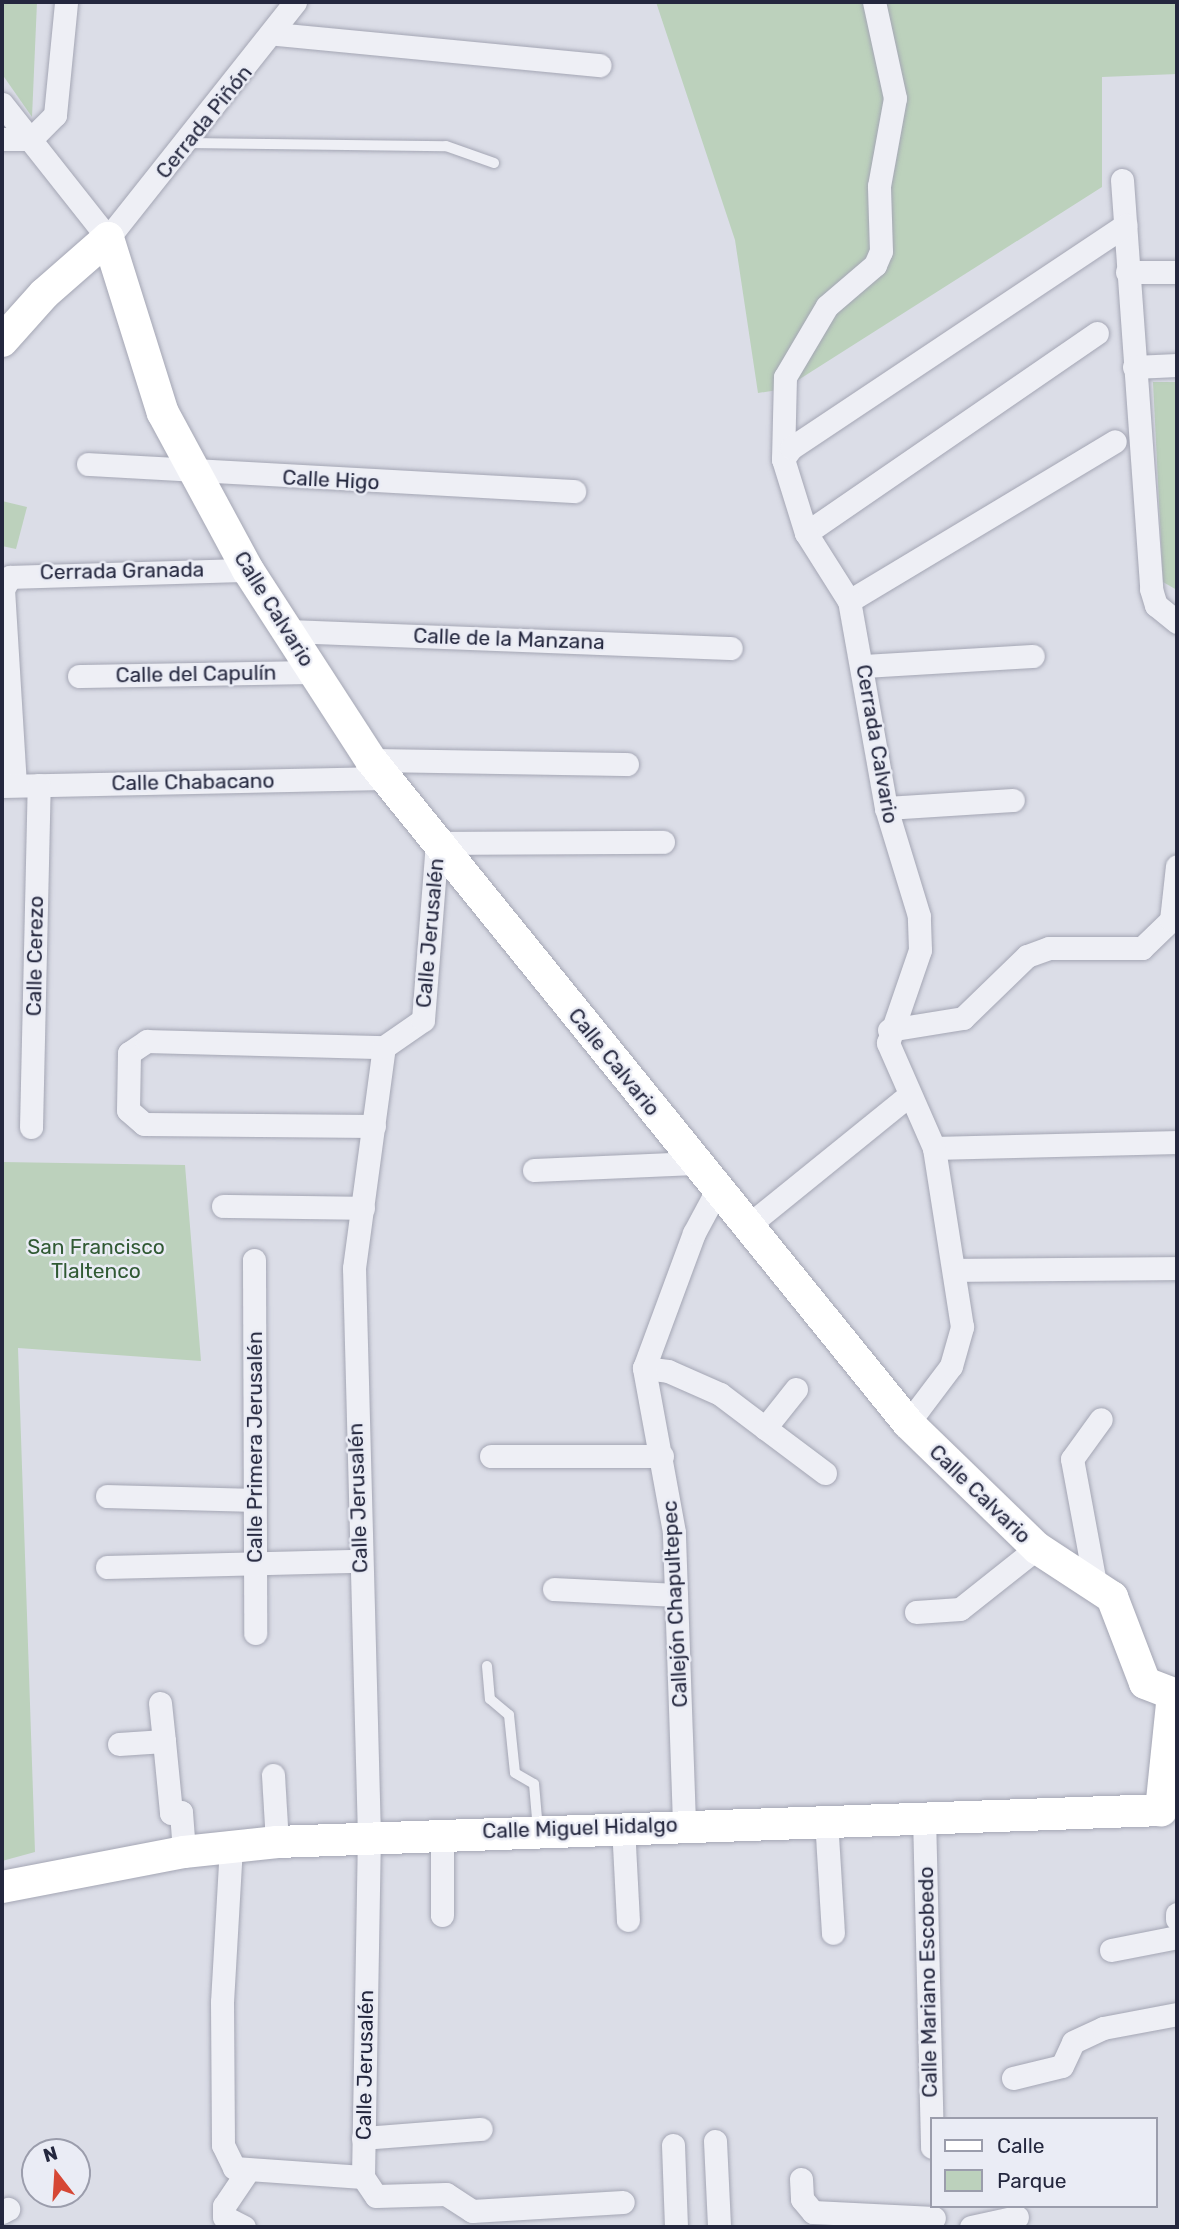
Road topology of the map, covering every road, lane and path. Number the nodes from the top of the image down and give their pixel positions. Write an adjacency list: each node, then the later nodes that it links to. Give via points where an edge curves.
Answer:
1 (66, 2): 8 (street, via 55,116)
2 (295, 2): 4 (street, Cerrada Piñón)
3 (874, 2): 21 (street, Cerrada Calvario, via 895,99 878,186 881,251 875,265 827,306 785,377)
4 (276, 34): 5 (street); 9 (street, Cerrada Piñón)
5 (600, 65)
6 (2, 104): 8 (street)
7 (2, 139): 8 (street)
8 (31, 139): 13 (street)
9 (188, 144): 10 (lane, via 446,146); 13 (street, Cerrada Piñón)
10 (494, 163)
11 (1122, 180): 12 (street)
12 (1125, 225): 14 (street); 21 (street, via 791,448)
13 (108, 239): 17 (street, via 44,294); 23 (street, Calle Calvario, via 148,379)
14 (1127, 272): 15 (street); 19 (street)
15 (1177, 272)
16 (1097, 333): 25 (street)
17 (2, 341)
18 (1177, 365): 19 (street)
19 (1134, 367): 29 (street, via 1150,589 1156,605)
20 (1115, 441): 28 (street)
21 (783, 459): 25 (street, Cerrada Calvario)
22 (88, 464): 23 (street, Calle Higo)
23 (196, 473): 24 (street, Calle Higo); 26 (street, Calle Calvario)
24 (574, 491)
25 (806, 533): 28 (street, Cerrada Calvario)
26 (248, 570): 27 (street, Cerrada Granada, via 24,573); 30 (street, Calle Calvario)
27 (2, 589): 38 (street)
28 (849, 601): 33 (street, Cerrada Calvario)
29 (1177, 622)
30 (287, 631): 31 (street, Calle de la Manzana); 34 (street, Calle Calvario)
31 (731, 648)
32 (1033, 656): 33 (street)
33 (863, 666): 41 (street, Cerrada Calvario)
34 (314, 672): 35 (street, Calle del Capulín); 37 (street, Calle Calvario)
35 (79, 676)
36 (627, 764): 37 (street, Calle Chabacano)
37 (378, 769): 39 (street, Calle Chabacano); 43 (street, Calle Calvario)
38 (8, 785): 39 (street, Calle Chabacano)
39 (39, 785): 49 (street, Calle Cerezo)
40 (1013, 800): 41 (street)
41 (886, 808): 45 (street, Cerrada Calvario, via 913,885 920,950)
42 (663, 842): 43 (street)
43 (438, 843): 46 (street, Calle Jerusalén, via 423,1020); 52 (street, Calle Calvario)
44 (1177, 866): 45 (street, via 1171,920 1142,948 1038,952 1006,972 982,1006 963,1018)
45 (889, 1030): 47 (street, via 888,1043)
46 (384, 1047): 48 (street, Calle Jerusalén); 48 (street, via 147,1041 129,1053 128,1110 144,1124)
47 (908, 1096): 51 (street); 57 (street)
48 (374, 1126): 56 (street, Calle Jerusalén)
49 (31, 1127)
50 (1177, 1142): 51 (street)
51 (934, 1148): 60 (street)
52 (695, 1163): 53 (street); 54 (street, Calle Calvario)
53 (534, 1170)
54 (716, 1192): 57 (street, Calle Calvario); 61 (street, via 694,1233)
55 (223, 1206): 56 (street)
56 (363, 1208): 72 (street, Calle Jerusalén, via 353,1334)
57 (746, 1228): 64 (street, Calle Calvario)
58 (254, 1260): 70 (street, Calle Primera Jerusalén)
59 (1177, 1268): 60 (street)
60 (954, 1270): 64 (street, via 962,1328 951,1366)
61 (644, 1368): 65 (street, via 668,1371 720,1394); 67 (street, Callejón Chapultepec)
62 (796, 1389): 65 (street)
63 (1101, 1419): 75 (street, via 1073,1459)
64 (908, 1423): 71 (street, Calle Calvario)
65 (765, 1428): 68 (street)
66 (491, 1456): 67 (street)
67 (662, 1456): 77 (street, Callejón Chapultepec)
68 (825, 1474)
69 (107, 1496): 70 (street)
70 (255, 1500): 73 (street, Calle Primera Jerusalén)
71 (1037, 1548): 75 (street, Calle Calvario); 78 (street, via 960,1609)
72 (359, 1561): 73 (street); 93 (street, Calle Jerusalén)
73 (255, 1564): 74 (street); 79 (street, Calle Primera Jerusalén)
74 (107, 1567)
75 (1095, 1583): 81 (street, Calle Calvario, via 1112,1597 1145,1683)
76 (554, 1589): 77 (street)
77 (676, 1595): 89 (street, Callejón Chapultepec)
78 (916, 1612)
79 (255, 1633)
80 (487, 1666): 91 (lane, via 490,1699 509,1715 515,1773 534,1784)
81 (1175, 1693): 87 (street, Calle Calvario)
82 (160, 1703): 83 (street)
83 (164, 1741): 84 (street); 96 (street, via 171,1813 181,1812)
84 (119, 1744)
85 (272, 1775): 94 (street)
86 (924, 1816): 87 (street, Calle Miguel Hidalgo); 88 (street, Calle Miguel Hidalgo); 105 (street, Calle Mariano Escobedo)
87 (1169, 1816)
88 (826, 1819): 89 (street, Calle Miguel Hidalgo); 100 (street)
89 (684, 1823): 90 (street, Calle Miguel Hidalgo)
90 (623, 1826): 91 (street, Calle Miguel Hidalgo); 99 (street)
91 (537, 1830): 92 (street, Calle Miguel Hidalgo)
92 (442, 1834): 93 (street, Calle Miguel Hidalgo); 98 (street)
93 (369, 1837): 94 (street, Calle Miguel Hidalgo); 107 (street, Calle Jerusalén)
94 (277, 1842): 95 (street, Calle Miguel Hidalgo)
95 (231, 1846): 96 (street, Calle Miguel Hidalgo); 110 (street, via 222,2002 223,2145 234,2168)
96 (184, 1852): 97 (street, Calle Miguel Hidalgo)
97 (2, 1887)
98 (442, 1915)
99 (628, 1920)
100 (832, 1933)
101 (1177, 1937): 102 (street)
102 (1111, 1950)
103 (1177, 2014): 104 (street, via 1103,2028 1073,2042 1062,2066)
104 (1013, 2078)
105 (931, 2117)
106 (481, 2129): 107 (street)
107 (363, 2138): 111 (street, Calle Jerusalén)
108 (715, 2141): 118 (street)
109 (673, 2145): 117 (street)
110 (247, 2172): 111 (street); 116 (street, via 224,2206 224,2217)
111 (363, 2176): 113 (street, via 376,2196 446,2194 472,2211)
112 (802, 2179): 114 (street, via 802,2199 813,2212)
113 (623, 2202)
114 (934, 2217)
115 (1017, 2217): 119 (street)
116 (244, 2227)
117 (676, 2227)
118 (719, 2227)
119 (971, 2227)

